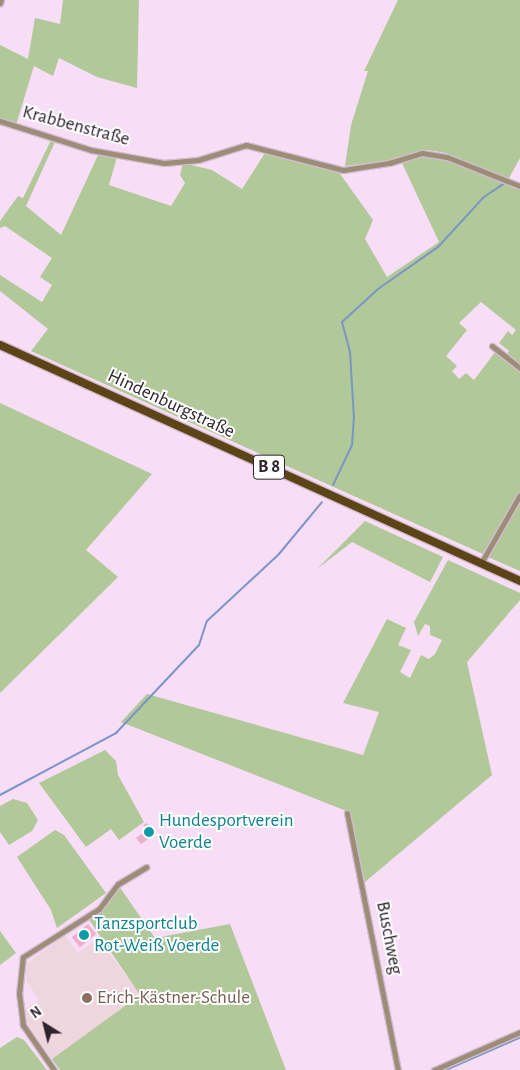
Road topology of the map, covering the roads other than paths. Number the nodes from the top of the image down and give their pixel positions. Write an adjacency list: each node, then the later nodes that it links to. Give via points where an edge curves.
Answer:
1 (0, 121): 2 (street, Krabbenstraße, via 91,150 164,163 198,160 246,146 343,170 428,154)
2 (520, 186)
3 (0, 345): 7 (main road, Hindenburgstraße / B 8)
4 (492, 346): 5 (street)
5 (520, 368)
6 (520, 495): 7 (street)
7 (481, 563): 8 (main road, Hindenburgstraße / B 8)
8 (520, 581)
9 (347, 813): 13 (street, Buschweg)
10 (146, 867): 12 (street, via 118,884 99,909 23,957 19,994 23,1025)
11 (520, 1032): 14 (street)
12 (54, 1070)
13 (398, 1070)
14 (434, 1070)

